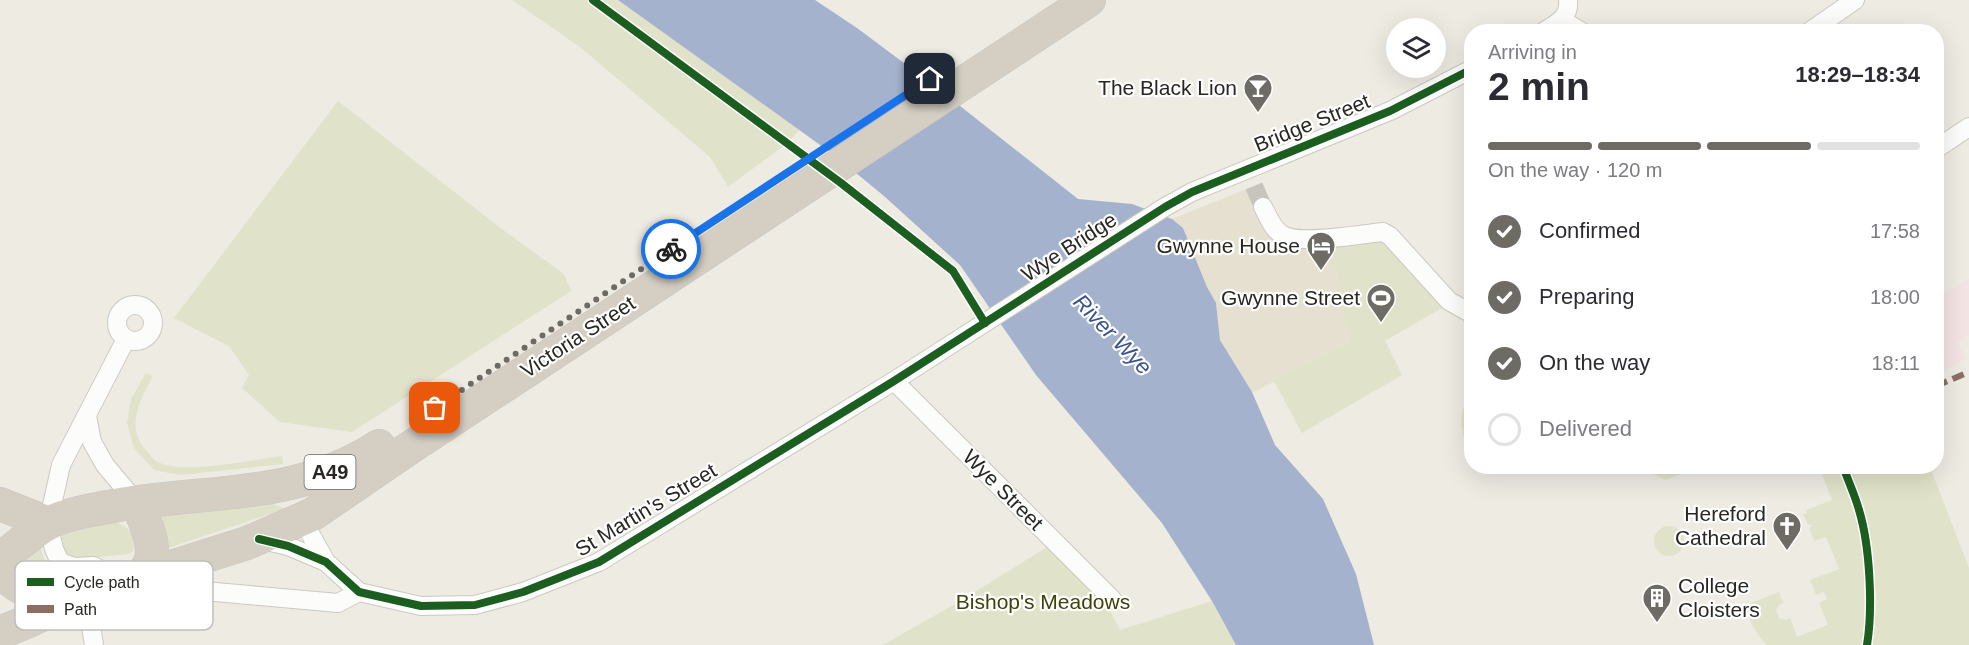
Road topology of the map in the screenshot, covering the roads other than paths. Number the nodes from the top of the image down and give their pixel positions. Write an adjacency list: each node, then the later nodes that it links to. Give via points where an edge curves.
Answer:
1 (1049, 0): 19 (highway, Victoria Street / A49, via 711,223)
2 (1089, 0): 19 (highway, Victoria Street / A49)
3 (1568, 0): 5 (street)
4 (1854, 0): 8 (street)
5 (1562, 20): 6 (street); 7 (street)
6 (1556, 24)
7 (1569, 24)
8 (1820, 24)
9 (1464, 73): 12 (street, Bridge Street, via 1250,178 1192,192)
10 (1969, 127): 11 (street)
11 (1944, 144)
12 (1165, 207): 15 (street, Wye Bridge)
13 (1263, 207): 14 (street, via 1280,234 1293,240 1383,232 1449,301)
14 (1464, 309)
15 (993, 318): 17 (street, St Martin's Street)
16 (126, 339): 18 (street)
17 (894, 381): 34 (street, St Martin's Street, via 599,562 550,583 475,604 421,606); 35 (street, Wye Street)
18 (87, 416): 21 (street, via 92,442 105,465); 24 (street, via 61,465)
19 (402, 442): 20 (highway, Victoria Street / A49, via 310,479); 23 (highway, Victoria Street / A49, via 314,514)
20 (256, 490): 21 (highway, Victoria Street / A49); 23 (highway, via 271,501 293,508)
21 (136, 502): 24 (highway, Victoria Street); 28 (highway, via 145,522)
22 (0, 504): 24 (highway)
23 (302, 519): 25 (highway, Victoria Street / A49); 30 (street)
24 (48, 523): 26 (highway); 27 (street)
25 (259, 539): 29 (highway, Victoria Street / A49); 30 (street, St Martin's Street)
26 (0, 560)
27 (60, 561)
28 (150, 561)
29 (189, 561)
30 (326, 562): 34 (street, St Martin's Street)
31 (0, 569): 32 (highway)
32 (15, 585)
33 (213, 592): 34 (street, via 338,603)
34 (359, 592)
35 (1112, 599)
36 (15, 626): 38 (highway)
37 (92, 630): 39 (street)
38 (0, 633)
39 (94, 645)

